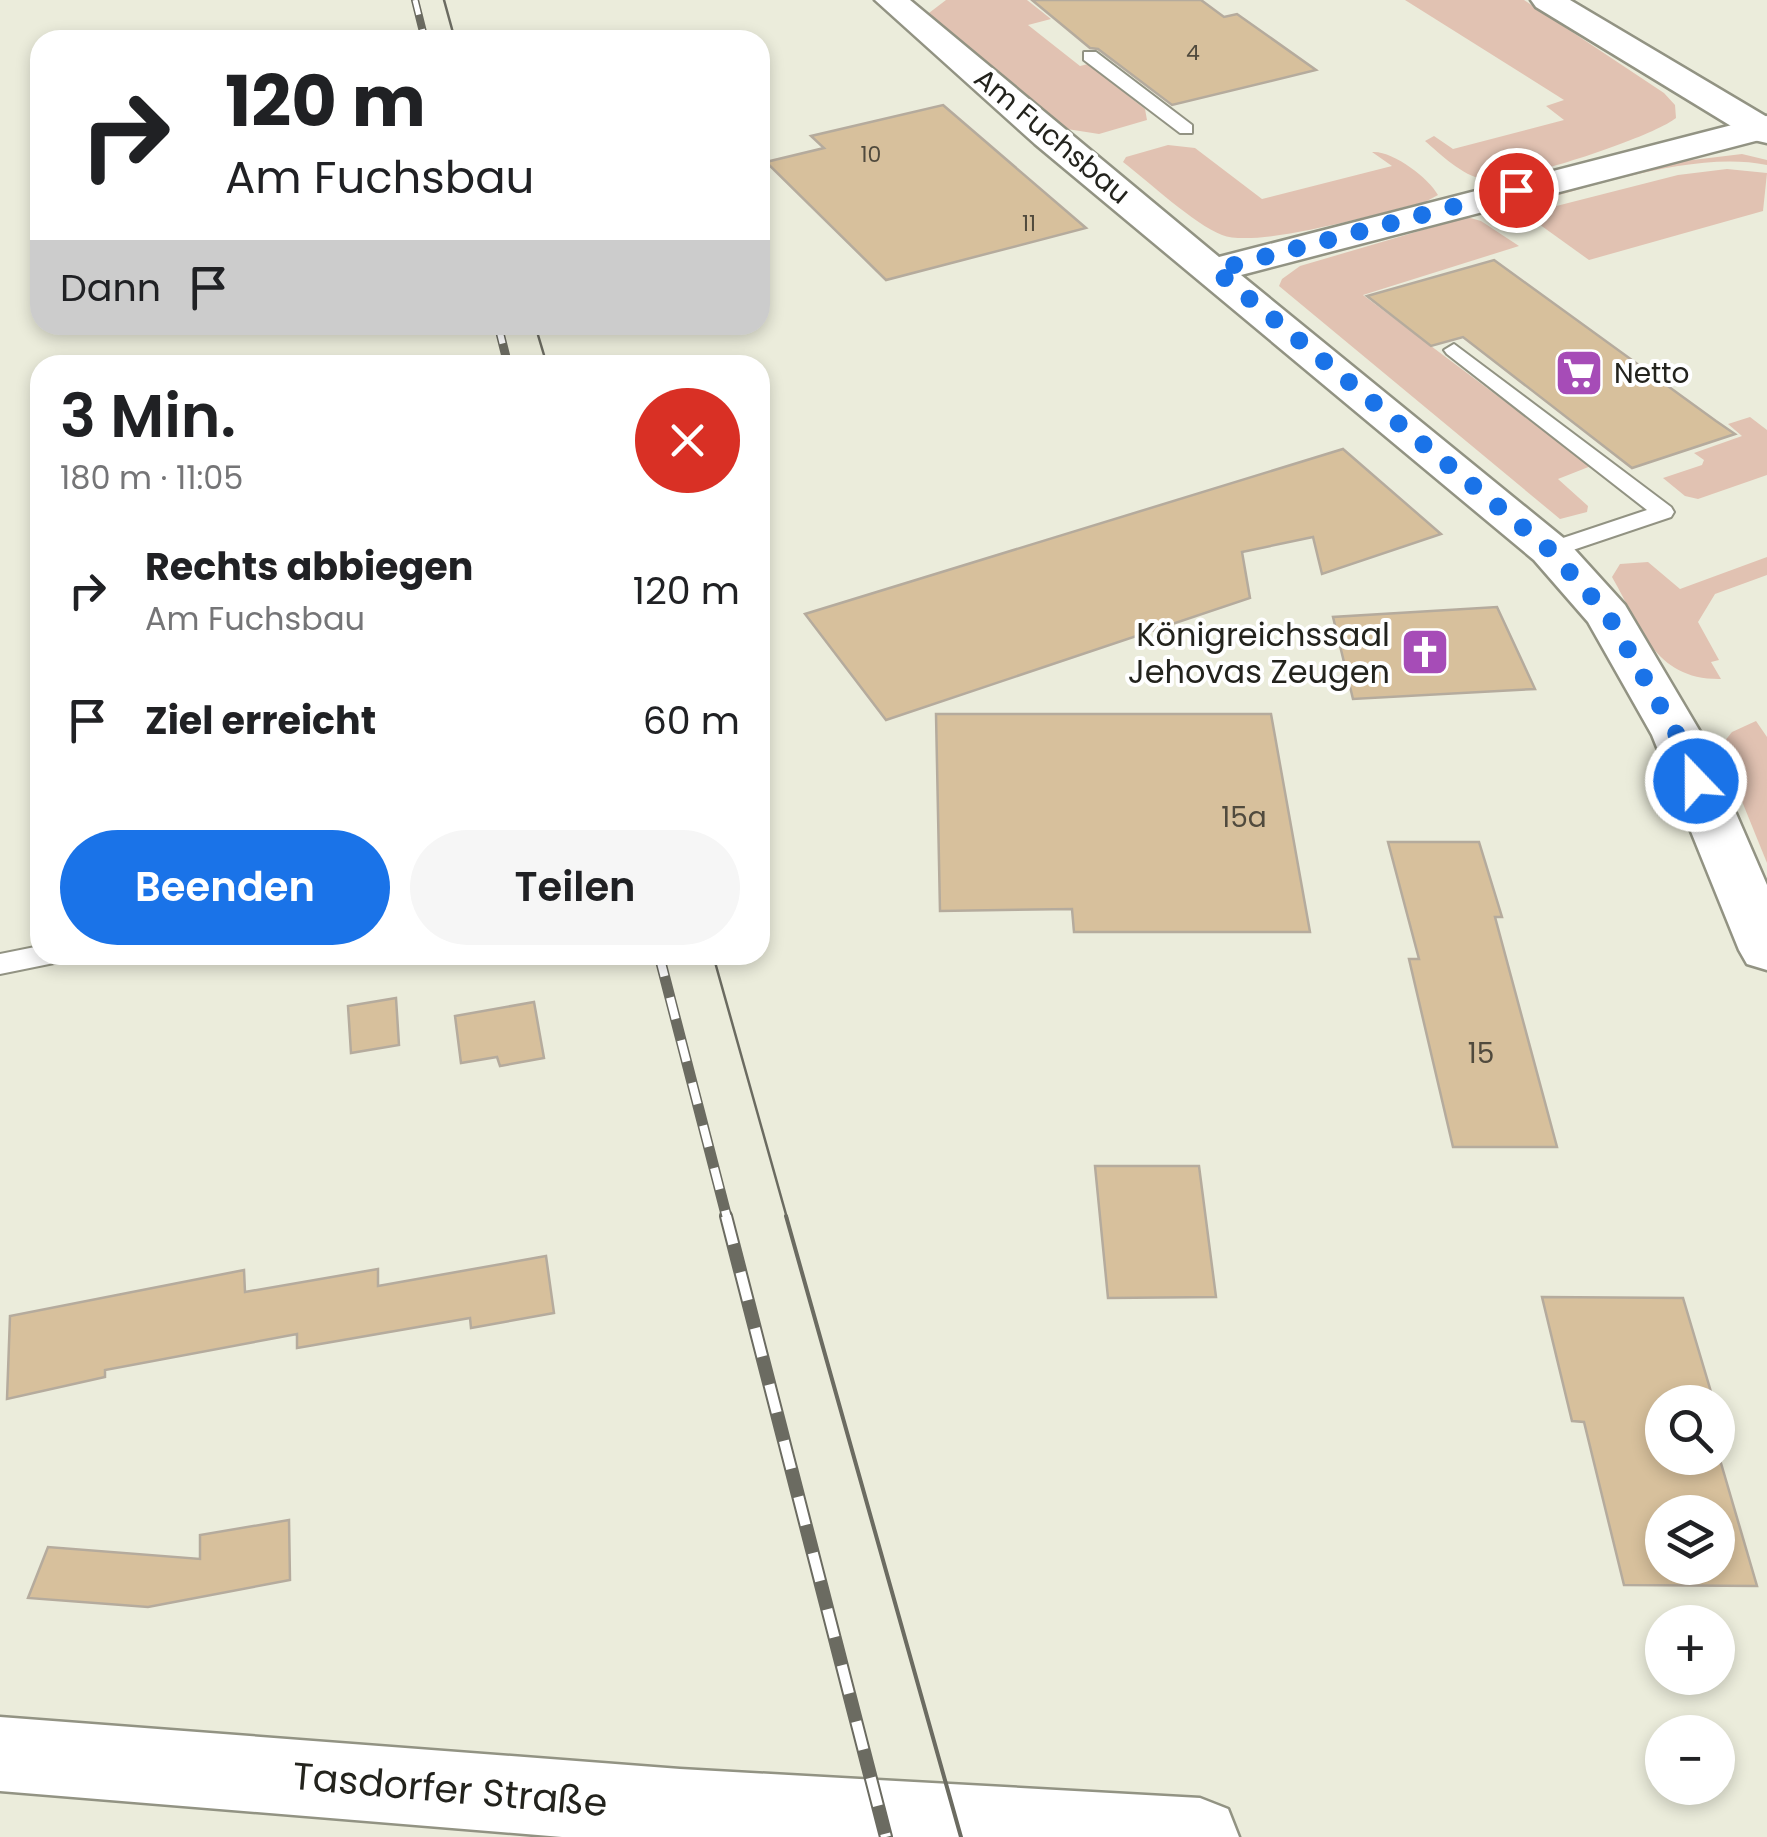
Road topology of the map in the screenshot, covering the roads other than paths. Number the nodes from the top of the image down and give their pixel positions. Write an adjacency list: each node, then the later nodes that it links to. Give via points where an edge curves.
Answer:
1 (1547, 0): 4 (street)
2 (901, 1): 6 (street, Am Fuchsbau, via 1048,136)
3 (1090, 56): 5 (lane)
4 (1765, 127): 6 (street)
5 (1186, 129)
6 (1215, 270): 8 (street, Am Fuchsbau)
7 (1454, 350): 8 (lane, via 1663,512)
8 (1550, 550): 9 (street, Am Fuchsbau, via 1608,615 1677,735)
9 (1767, 950)
10 (30, 958): 11 (lane)
11 (0, 964)
12 (0, 1754): 13 (street, Tasdorfer Straße)
13 (677, 1823): 14 (street, Tasdorfer Straße)
14 (1200, 1837)

